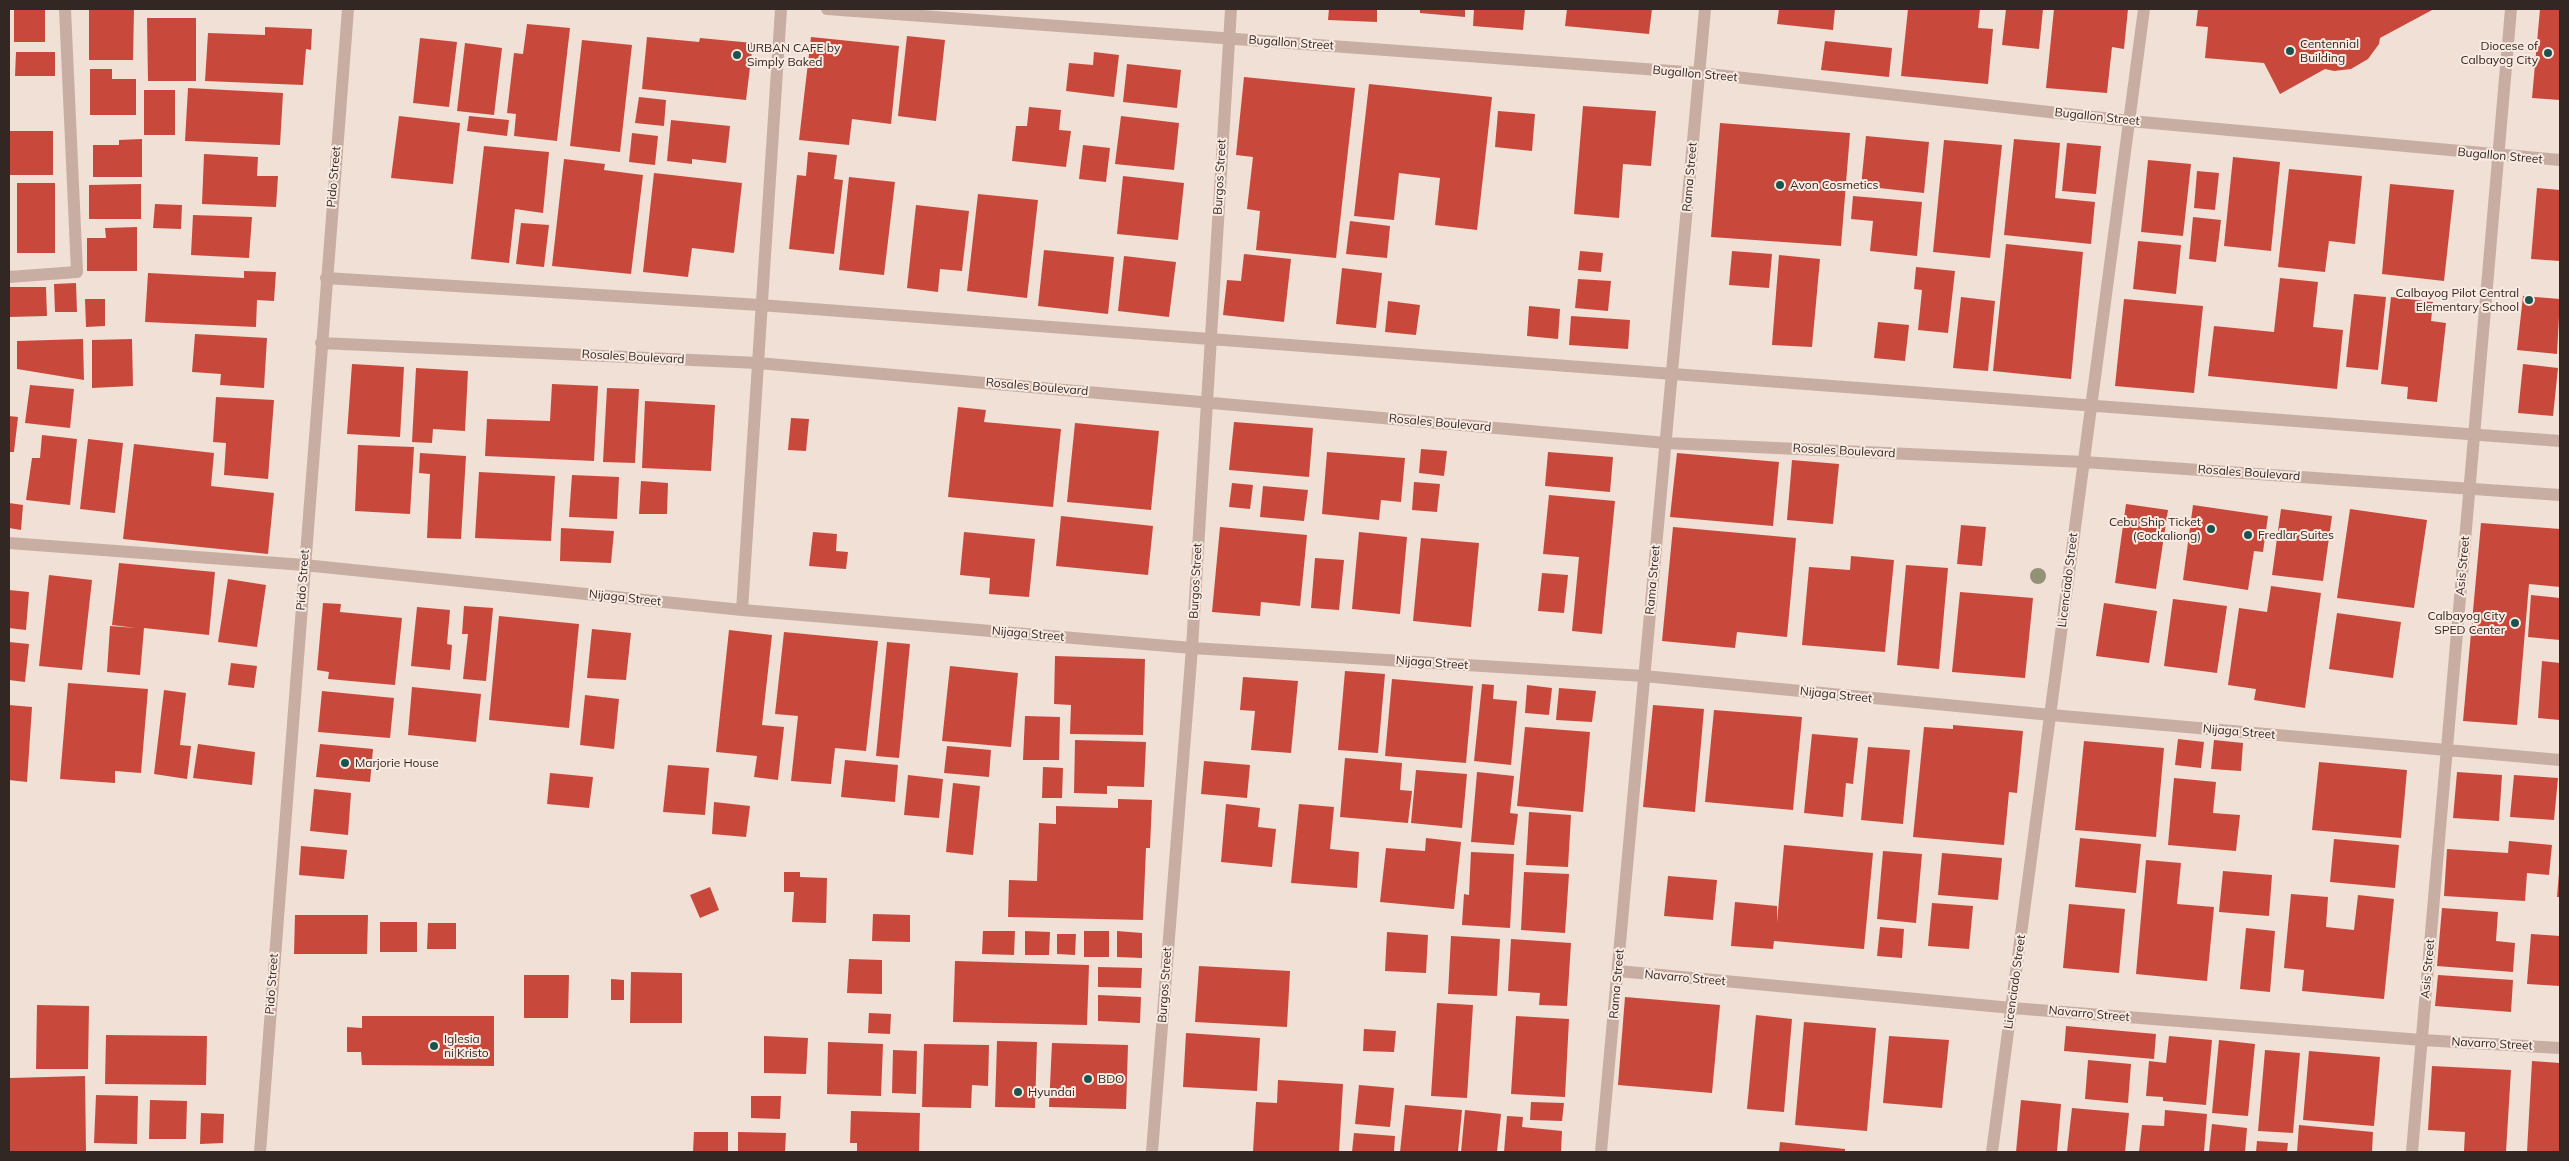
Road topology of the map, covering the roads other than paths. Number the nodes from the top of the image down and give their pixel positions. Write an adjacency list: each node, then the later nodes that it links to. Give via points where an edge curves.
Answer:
1 (65, 9): 14 (street, via 77,272)
2 (348, 9): 15 (street, Pido Street)
3 (781, 9): 16 (street)
4 (827, 9): 9 (street, Bugallon Street)
5 (1231, 9): 9 (street, Burgos Street)
6 (1705, 9): 10 (street, Rama Street)
7 (2144, 9): 11 (street, Licenciado Street)
8 (2511, 9): 12 (street, Asis Street)
9 (1228, 38): 10 (street, Bugallon Street); 17 (street, Burgos Street)
10 (1699, 73): 11 (street, Bugallon Street); 20 (street, Rama Street)
11 (2130, 121): 12 (street, Bugallon Street); 22 (street, Licenciado Street)
12 (2498, 156): 13 (street, Bugallon Street); 23 (street, Asis Street)
13 (2560, 160)
14 (9, 278)
15 (326, 278): 16 (street); 18 (street, Pido Street)
16 (760, 305): 17 (street); 19 (street)
17 (1210, 339): 20 (street); 21 (street, Burgos Street)
18 (321, 343): 19 (street, Rosales Boulevard); 30 (street, Pido Street)
19 (758, 362): 21 (street, Rosales Boulevard); 31 (street)
20 (1672, 374): 22 (street); 25 (street, Rama Street)
21 (1206, 402): 25 (street, Rosales Boulevard); 32 (street, Burgos Street)
22 (2092, 408): 23 (street); 26 (street, Licenciado Street)
23 (2474, 437): 24 (street); 27 (street, Asis Street)
24 (2560, 442)
25 (1666, 443): 26 (street, Rosales Boulevard); 33 (street, Rama Street)
26 (2084, 462): 27 (street, Rosales Boulevard); 34 (street, Licenciado Street)
27 (2469, 489): 28 (street, Rosales Boulevard); 35 (street, Asis Street)
28 (2560, 495)
29 (9, 543): 30 (street, Nijaga Street)
30 (304, 566): 31 (street, Nijaga Street); 41 (street, Pido Street)
31 (742, 610): 32 (street, Nijaga Street)
32 (1192, 648): 33 (street, Nijaga Street); 42 (street, Burgos Street)
33 (1644, 676): 34 (street, Nijaga Street); 37 (street, Rama Street)
34 (2051, 716): 35 (street, Nijaga Street); 38 (street, Licenciado Street)
35 (2446, 751): 36 (street, Nijaga Street); 39 (street, Asis Street)
36 (2560, 760)
37 (1618, 971): 38 (street, Navarro Street); 43 (street, Rama Street)
38 (2012, 1008): 39 (street, Navarro Street); 44 (street, Licenciado Street)
39 (2422, 1040): 40 (street, Navarro Street); 45 (street, Asis Street)
40 (2560, 1048)
41 (260, 1152)
42 (1152, 1152)
43 (1601, 1152)
44 (1992, 1152)
45 (2412, 1152)

